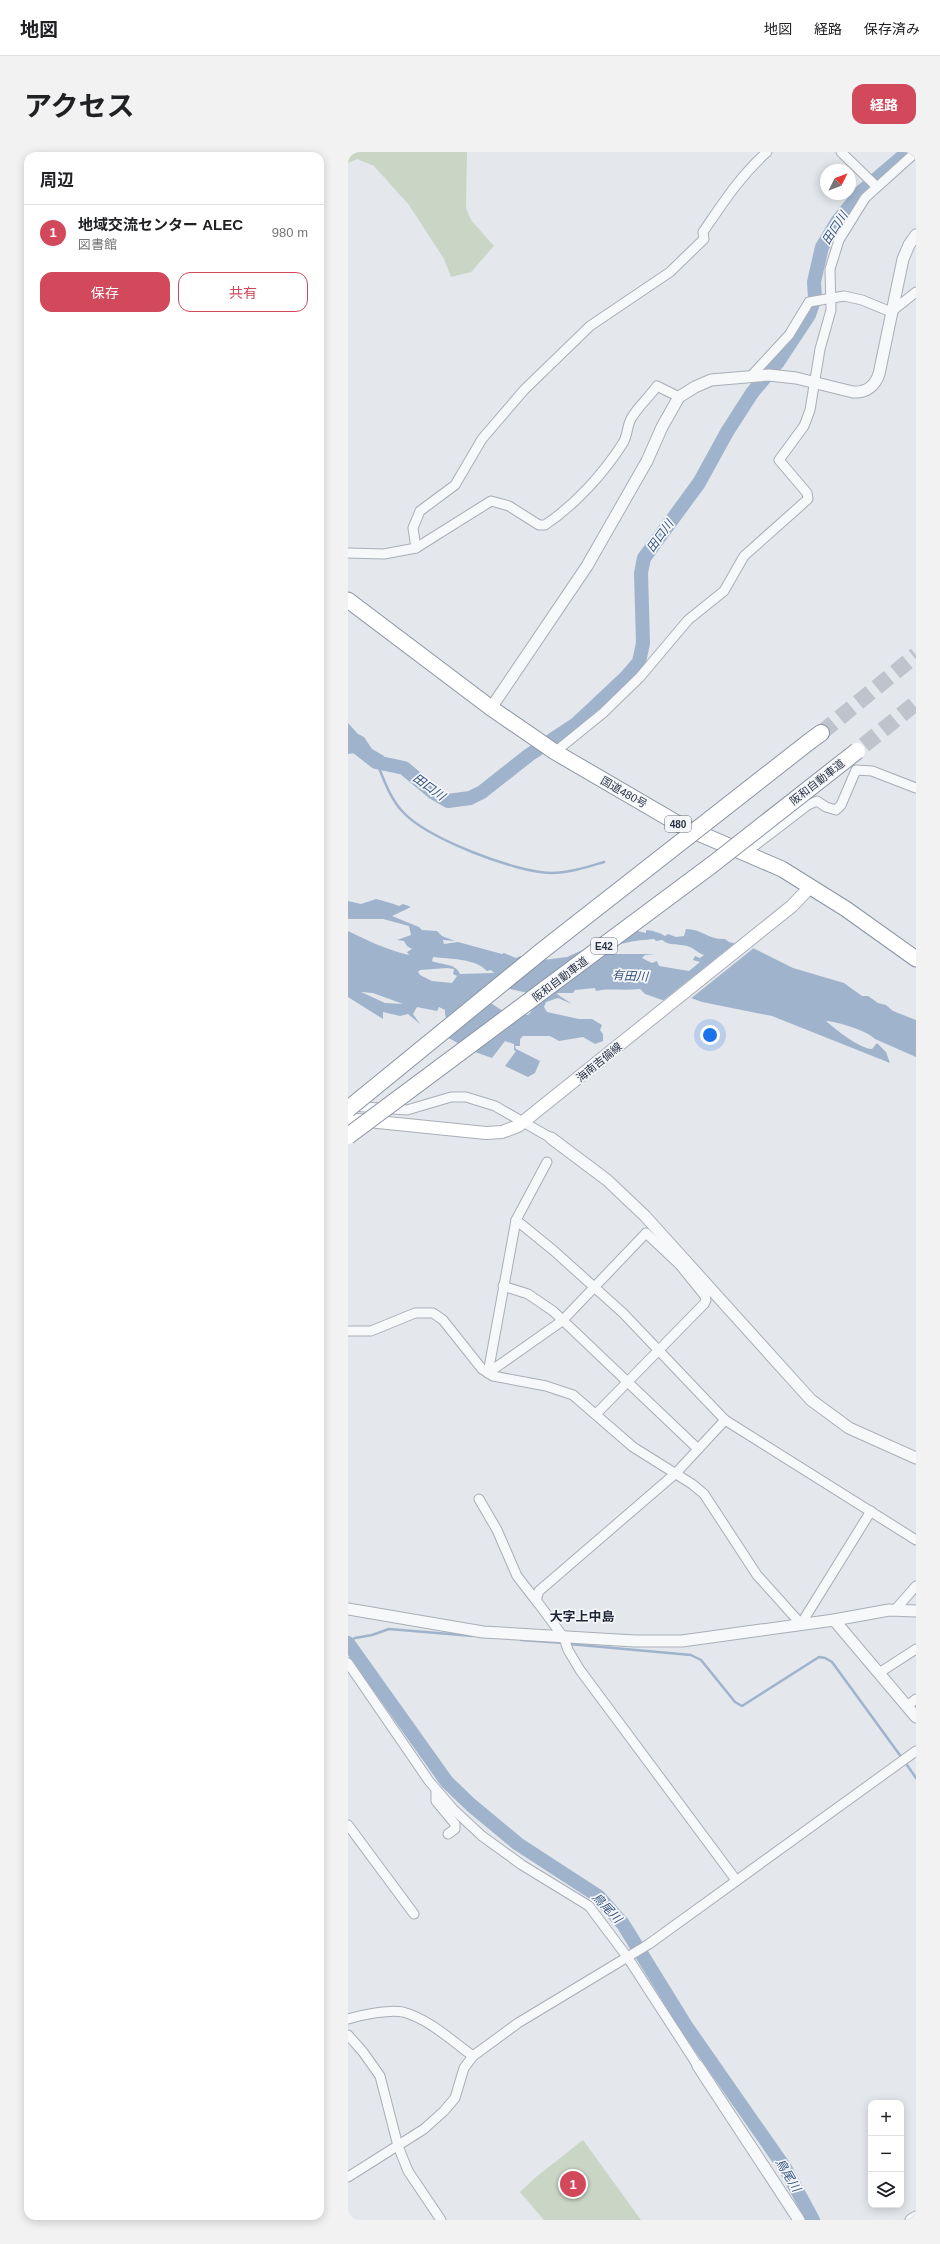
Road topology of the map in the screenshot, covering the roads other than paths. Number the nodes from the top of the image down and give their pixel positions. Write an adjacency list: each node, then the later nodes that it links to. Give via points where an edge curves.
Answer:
1 (767, 152): 12 (street, via 746,171 730,192 703,232 704,239 670,272 590,326 496,421 482,439 455,485 420,511 413,528)
2 (841, 152): 4 (street)
3 (916, 152): 4 (street)
4 (876, 186): 7 (street, via 858,208 835,249)
5 (916, 235): 8 (street, via 903,259)
6 (916, 292): 8 (street)
7 (826, 299): 8 (street, via 835,296 850,297); 9 (street, via 809,302 789,335); 10 (street, via 831,310 820,349)
8 (892, 312): 10 (street, via 879,374 873,385 858,393)
9 (757, 375): 10 (street, via 783,375); 11 (street, via 710,380)
10 (815, 382): 18 (street, via 804,426 779,460 807,493 808,500 744,556 724,591 688,620 640,677 603,713)
11 (679, 397): 12 (street, via 657,386 631,418 624,441 603,470 571,504 545,525 509,506 491,501); 15 (street, via 647,461 584,572)
12 (416, 548): 13 (street, via 384,554)
13 (348, 553)
14 (348, 600): 15 (highway, 国道480号 / 480)
15 (491, 708): 18 (highway, 国道480号 / 480)
16 (815, 737): 24 (highway, bridge, via 544,950)
17 (860, 748): 27 (highway, 阪和自動車道 / E42, bridge, via 713,864)
18 (553, 751): 20 (highway, 国道480号 / 480, via 682,826)
19 (916, 788): 20 (street, via 872,771 856,770 841,805 836,810 817,802 808,805)
20 (745, 853): 21 (highway, 国道480号 / 480, via 782,869)
21 (811, 886): 22 (highway, 国道480号 / 480); 26 (main road, 海南吉備線, via 792,906)
22 (916, 959)
23 (348, 1106): 26 (street, via 407,1110 462,1097 495,1106)
24 (348, 1109)
25 (348, 1119): 26 (main road, 海南吉備線, via 486,1133 510,1130)
26 (528, 1120): 28 (street)
27 (348, 1136)
28 (551, 1138): 31 (street, via 607,1180)
29 (547, 1162): 30 (street)
30 (516, 1220): 32 (street); 33 (street)
31 (683, 1262): 33 (street, via 646,1233); 36 (street, via 706,1300 701,1309); 42 (street, via 811,1400 849,1428)
32 (503, 1286): 34 (street, via 521,1290 534,1297); 37 (street)
33 (594, 1286): 34 (street); 36 (street)
34 (562, 1321): 37 (street); 38 (street)
35 (348, 1331): 37 (street, via 372,1331 415,1313 433,1313 443,1320)
36 (659, 1350): 38 (street); 40 (street)
37 (488, 1373): 39 (street, via 560,1390 573,1395)
38 (627, 1382): 39 (street); 41 (street)
39 (596, 1414): 43 (street, via 633,1447)
40 (725, 1420): 41 (street); 45 (street)
41 (698, 1449): 43 (street)
42 (916, 1458)
43 (676, 1473): 48 (street, via 539,1591 536,1596); 53 (street, via 704,1494 757,1575)
44 (478, 1499): 48 (street, via 494,1524 517,1576)
45 (871, 1512): 46 (street); 53 (street)
46 (916, 1540)
47 (916, 1586): 50 (street)
48 (538, 1604): 54 (street)
49 (348, 1609): 54 (street, via 483,1632)
50 (895, 1610): 51 (street); 52 (street)
51 (916, 1611)
52 (834, 1620): 53 (street); 57 (street)
53 (801, 1624): 54 (street, via 682,1641)
54 (564, 1638): 65 (street, via 580,1670)
55 (916, 1649): 57 (street)
56 (348, 1663): 62 (street)
57 (879, 1673): 59 (street)
58 (916, 1699): 59 (street)
59 (907, 1706): 60 (street)
60 (916, 1717)
61 (916, 1751): 65 (street)
62 (436, 1791): 64 (street, via 436,1801 455,1824 455,1829); 67 (street, via 482,1836 522,1865 589,1906)
63 (348, 1825): 66 (street)
64 (448, 1834)
65 (736, 1880): 67 (street)
66 (414, 1914)
67 (630, 1957): 70 (street, via 518,2023); 71 (street)
68 (348, 2019): 70 (street, via 402,2012 423,2021)
69 (348, 2035): 72 (street, via 380,2076)
70 (473, 2056): 72 (street, via 464,2068 455,2098 424,2129)
71 (698, 2066): 76 (street)
72 (398, 2146): 73 (street); 75 (street, via 408,2171)
73 (348, 2177)
74 (916, 2217): 77 (street)
75 (442, 2220)
76 (799, 2220)
77 (911, 2220)

